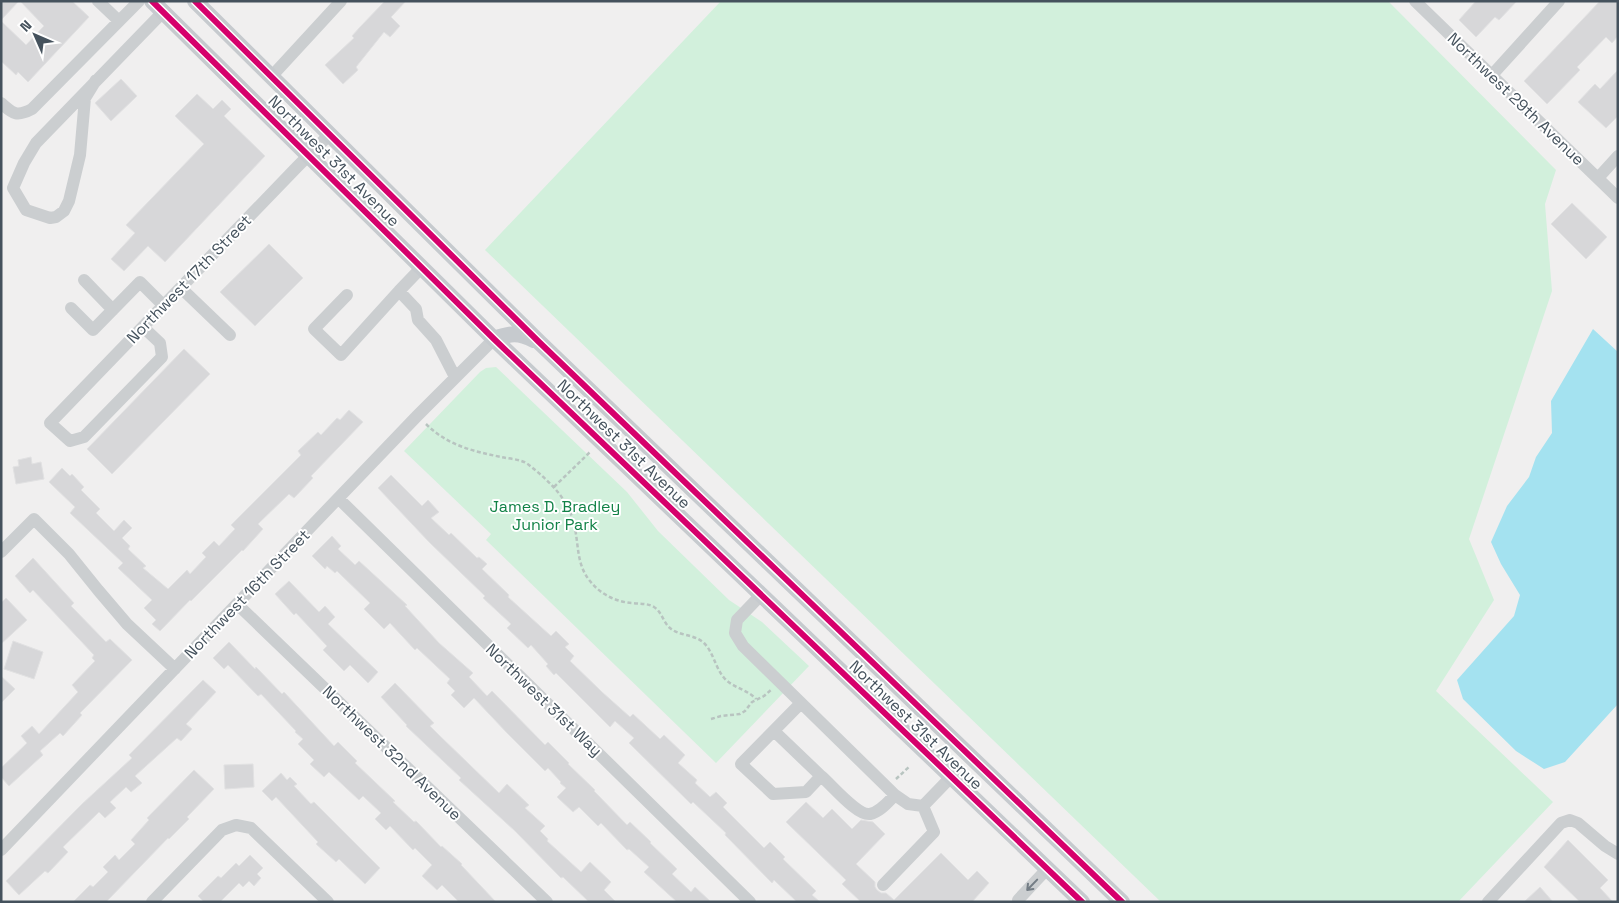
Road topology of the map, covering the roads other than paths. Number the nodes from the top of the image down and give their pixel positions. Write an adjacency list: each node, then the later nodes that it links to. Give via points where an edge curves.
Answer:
1 (98, 1): 8 (street)
2 (139, 1): 8 (street)
3 (195, 1): 10 (main road, Northwest 31st Avenue)
4 (341, 1): 10 (street)
5 (1415, 1): 9 (street, Northwest 29th Avenue)
6 (1559, 1): 9 (street)
7 (159, 5): 11 (street); 14 (main road, Northwest 31st Avenue)
8 (119, 21): 12 (street, via 32,109 22,114 12,113)
9 (1492, 75): 16 (street, Northwest 29th Avenue)
10 (271, 77): 13 (main road, Northwest 31st Avenue)
11 (96, 80): 11 (street, via 36,142 24,163 13,188 26,210 50,218 64,211 80,155 85,98)
12 (1, 103)
13 (329, 135): 14 (street, Northwest 17th Street); 29 (main road, Northwest 31st Avenue)
14 (309, 155): 18 (main road, Northwest 31st Avenue); 20 (street, Northwest 17th Street)
15 (1618, 156): 16 (street)
16 (1598, 178): 17 (street, Northwest 29th Avenue)
17 (1618, 198)
18 (422, 267): 21 (street); 28 (main road, Northwest 31st Avenue)
19 (84, 280): 25 (street)
20 (181, 288): 23 (street, Northwest 17th Street); 27 (street)
21 (399, 291): 22 (street, via 341,355 314,329); 30 (street, via 416,308 418,320 436,340)
22 (347, 295)
23 (164, 306): 25 (street, via 140,282); 26 (street, Northwest 17th Street)
24 (71, 308): 25 (street, via 93,330)
25 (113, 310)
26 (144, 326): 26 (street, Northwest 17th Street, via 50,423 70,442 84,437 162,356 160,343)
27 (230, 335)
28 (494, 338): 29 (main road, via 521,334); 30 (street, Northwest 16th Street); 33 (main road, Northwest 31st Avenue)
29 (539, 342): 46 (main road, Northwest 31st Avenue)
30 (455, 377): 31 (street, Northwest 16th Street)
31 (339, 499): 34 (street, Northwest 16th Street); 50 (street, Northwest 31st Way)
32 (1, 552): 35 (street, via 34,519 70,554 127,624)
33 (761, 595): 36 (street, via 737,620 735,633 742,646); 39 (main road, Northwest 31st Avenue)
34 (237, 604): 35 (street, Northwest 16th Street); 49 (street, Northwest 32nd Avenue)
35 (175, 669): 42 (street, Northwest 16th Street)
36 (801, 703): 37 (street); 40 (street)
37 (774, 730): 38 (street); 38 (street, via 741,764 773,794 806,792)
38 (821, 776): 40 (street, via 859,812 870,814)
39 (951, 777): 41 (street); 44 (main road, Northwest 31st Avenue)
40 (895, 795): 41 (street, via 908,804)
41 (924, 806): 45 (street, via 934,832)
42 (1, 850)
43 (1618, 854): 53 (street, via 1578,823 1570,820 1561,823)
44 (1047, 869): 51 (street, one-way to 51, via 1018,900); 52 (main road, Northwest 31st Avenue)
45 (883, 885)
46 (1114, 899)
47 (152, 902): 48 (street, via 222,830 236,824 251,828)
48 (328, 902)
49 (547, 902)
50 (750, 902)
51 (1020, 902)
52 (1082, 902)
53 (1488, 902)

